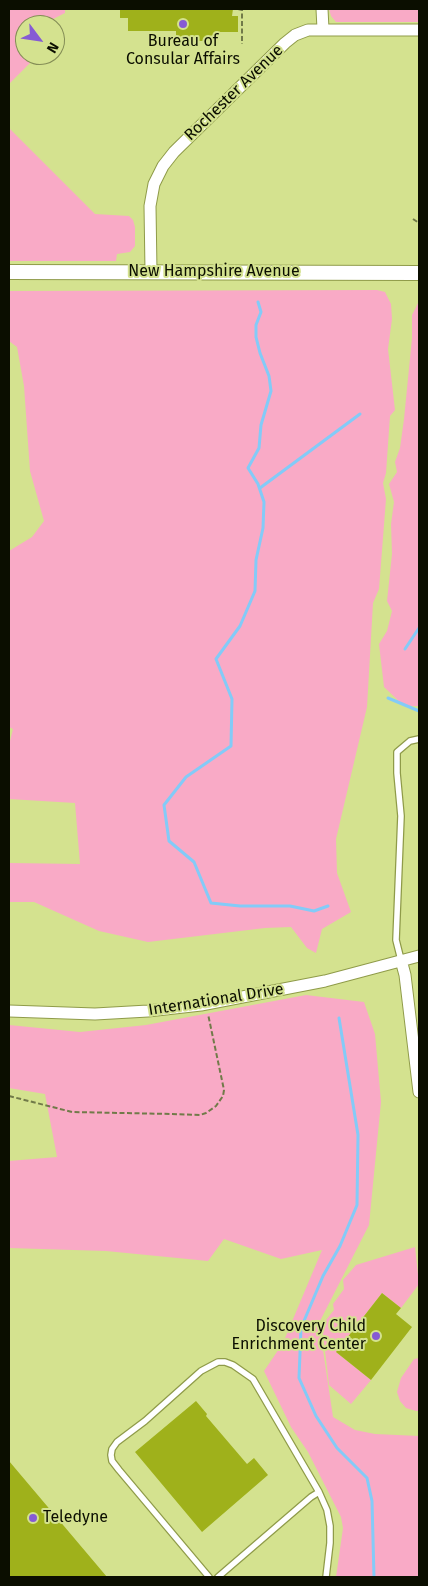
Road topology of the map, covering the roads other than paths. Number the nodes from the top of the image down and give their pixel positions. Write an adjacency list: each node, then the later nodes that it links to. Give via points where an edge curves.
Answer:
1 (322, 9): 2 (street)
2 (323, 30): 3 (street, Rochester Avenue); 5 (street, Rochester Avenue, via 308,30 295,35 163,166 154,184 150,206)
3 (419, 30)
4 (9, 272): 5 (street, New Hampshire Avenue)
5 (151, 272): 6 (street, New Hampshire Avenue)
6 (419, 273)
7 (419, 740): 9 (lane, via 410,741 398,752 401,816 396,940)
8 (419, 956): 9 (street, International Drive)
9 (401, 960): 10 (street, International Drive, via 325,981 206,1004 122,1013); 11 (street)
10 (9, 1011)
11 (418, 1063): 12 (street)
12 (419, 1092)
13 (319, 1492): 14 (lane, via 253,1379 225,1362 201,1371 117,1442 111,1455 119,1470); 15 (lane); 16 (lane, via 330,1526)
14 (209, 1577)
15 (218, 1577)
16 (326, 1577)

